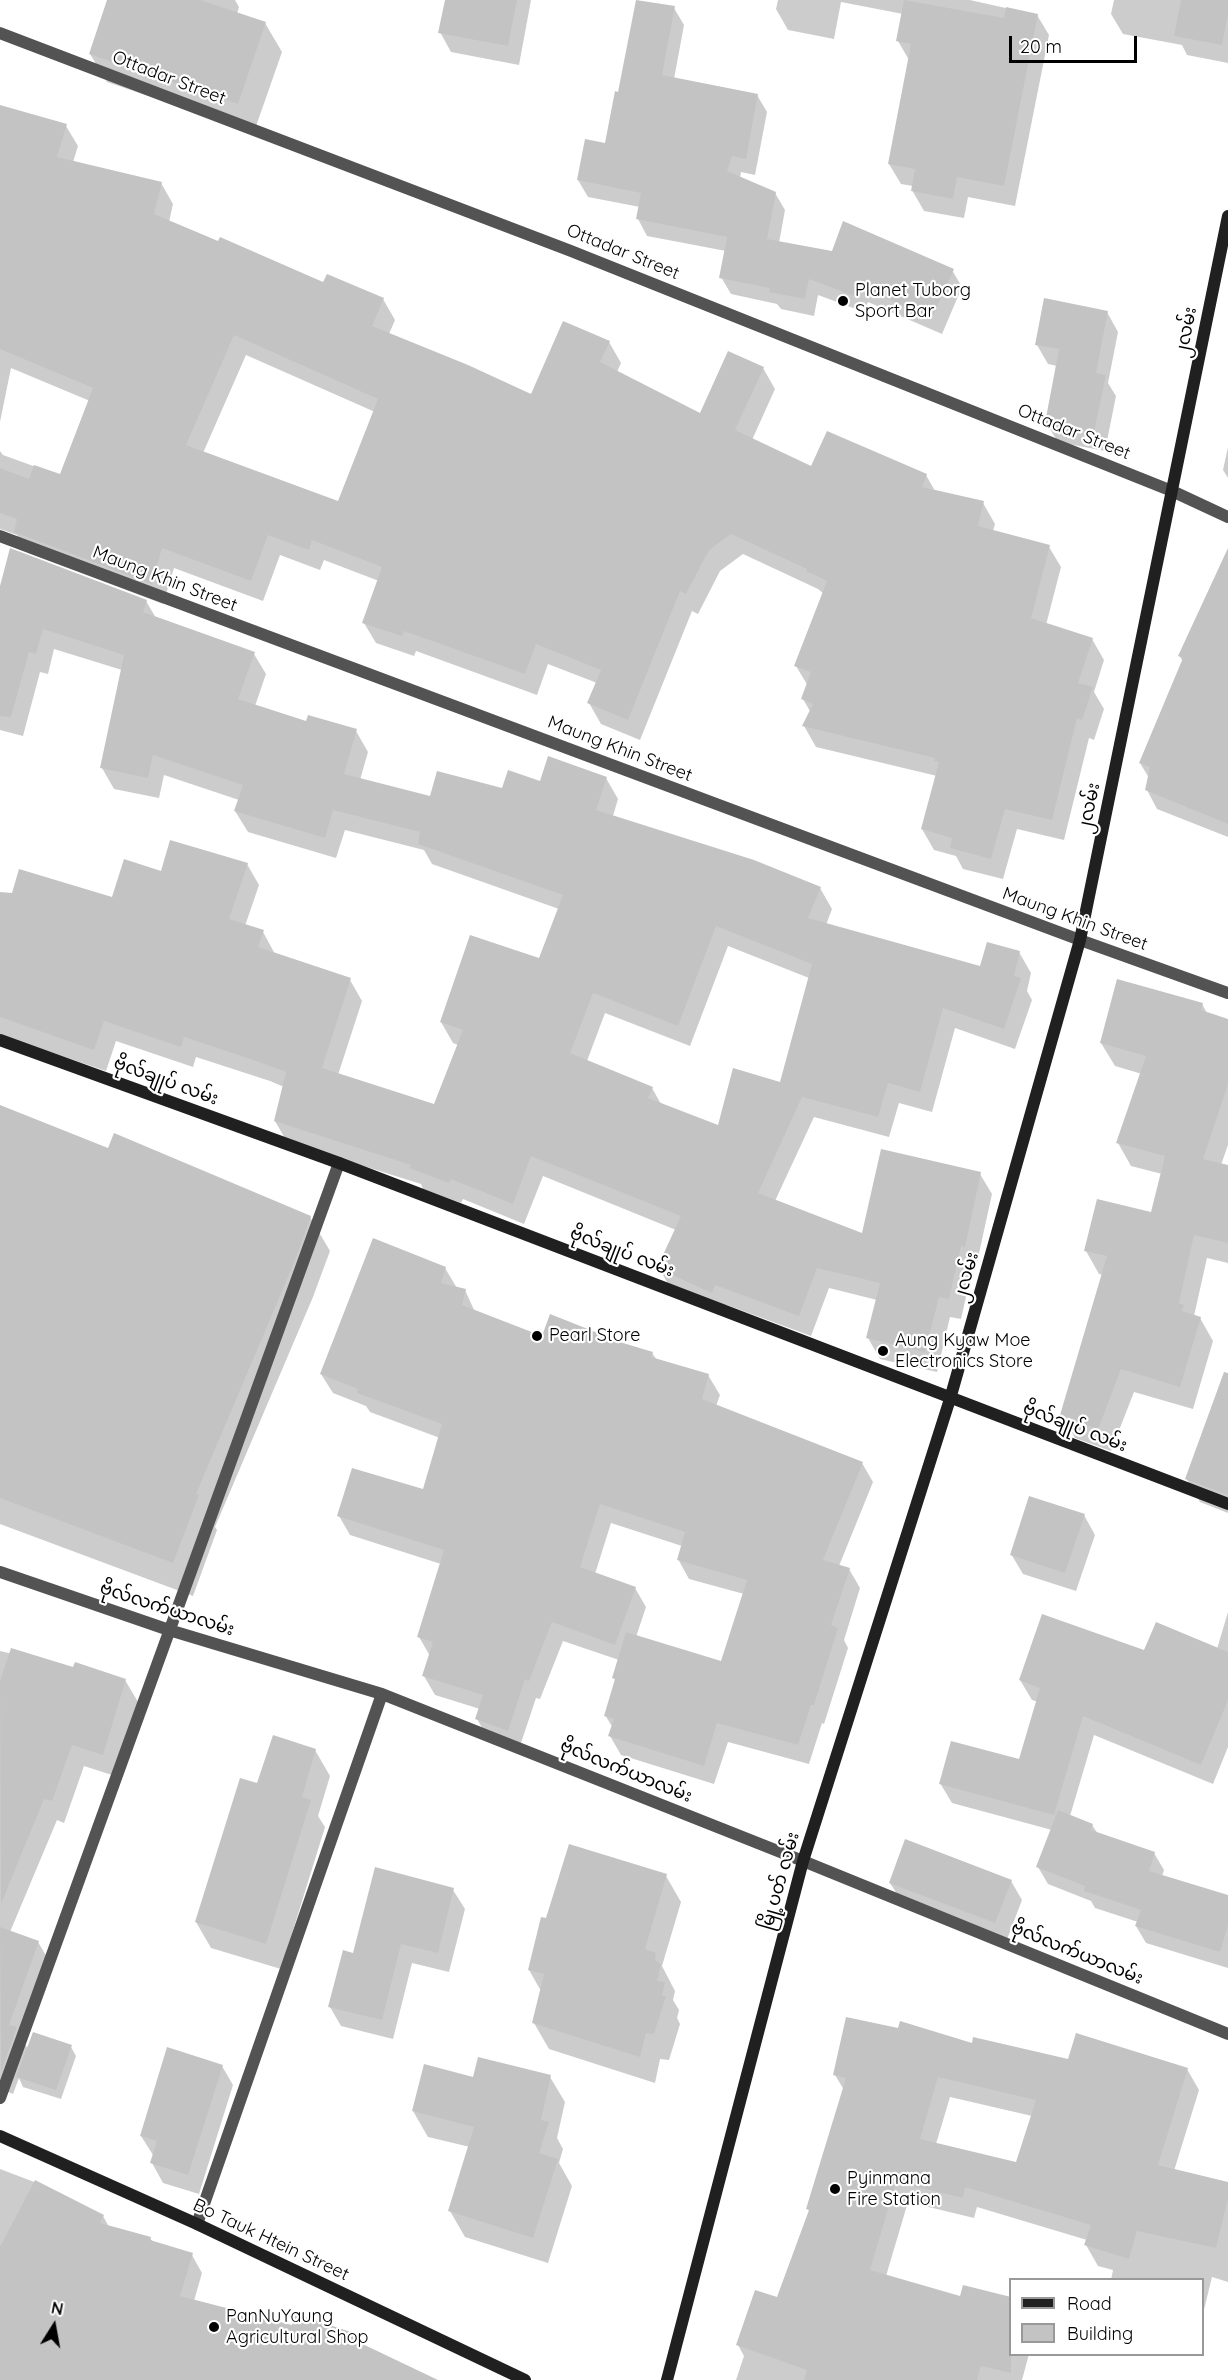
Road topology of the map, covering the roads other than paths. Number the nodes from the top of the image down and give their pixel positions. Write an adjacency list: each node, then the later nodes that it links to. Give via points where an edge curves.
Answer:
1 (0, 33): 3 (street, Ottadar Street, via 582,255)
2 (1228, 216): 3 (street, ၂လမ်း)
3 (1172, 491): 4 (street, Ottadar Street); 6 (street, ၂လမ်း)
4 (1228, 517)
5 (0, 536): 6 (street, Maung Khin Street)
6 (1080, 940): 7 (street, Maung Khin Street); 10 (street, ၂လမ်း)
7 (1228, 993)
8 (0, 1040): 9 (street, ဗိုလ်ချုပ် လမ်း)
9 (339, 1163): 10 (street, ဗိုလ်ချုပ် လမ်း); 13 (street)
10 (950, 1399): 11 (street, ဗိုလ်ချုပ် လမ်း); 15 (street, မြို့ပတ် လမ်း)
11 (1228, 1504)
12 (0, 1572): 13 (street, ဗိုလ်လက်ယာလမ်း)
13 (169, 1630): 14 (street, ဗိုလ်လက်ယာလမ်း); 17 (street)
14 (382, 1694): 15 (street, ဗိုလ်လက်ယာလမ်း); 19 (street)
15 (803, 1861): 16 (street, ဗိုလ်လက်ယာလမ်း); 21 (street, မြို့ပတ် လမ်း)
16 (1228, 2034)
17 (0, 2098)
18 (0, 2136): 19 (street, Bo Tauk Htein Street)
19 (197, 2224): 20 (street, Bo Tauk Htein Street)
20 (525, 2380)
21 (667, 2380)

